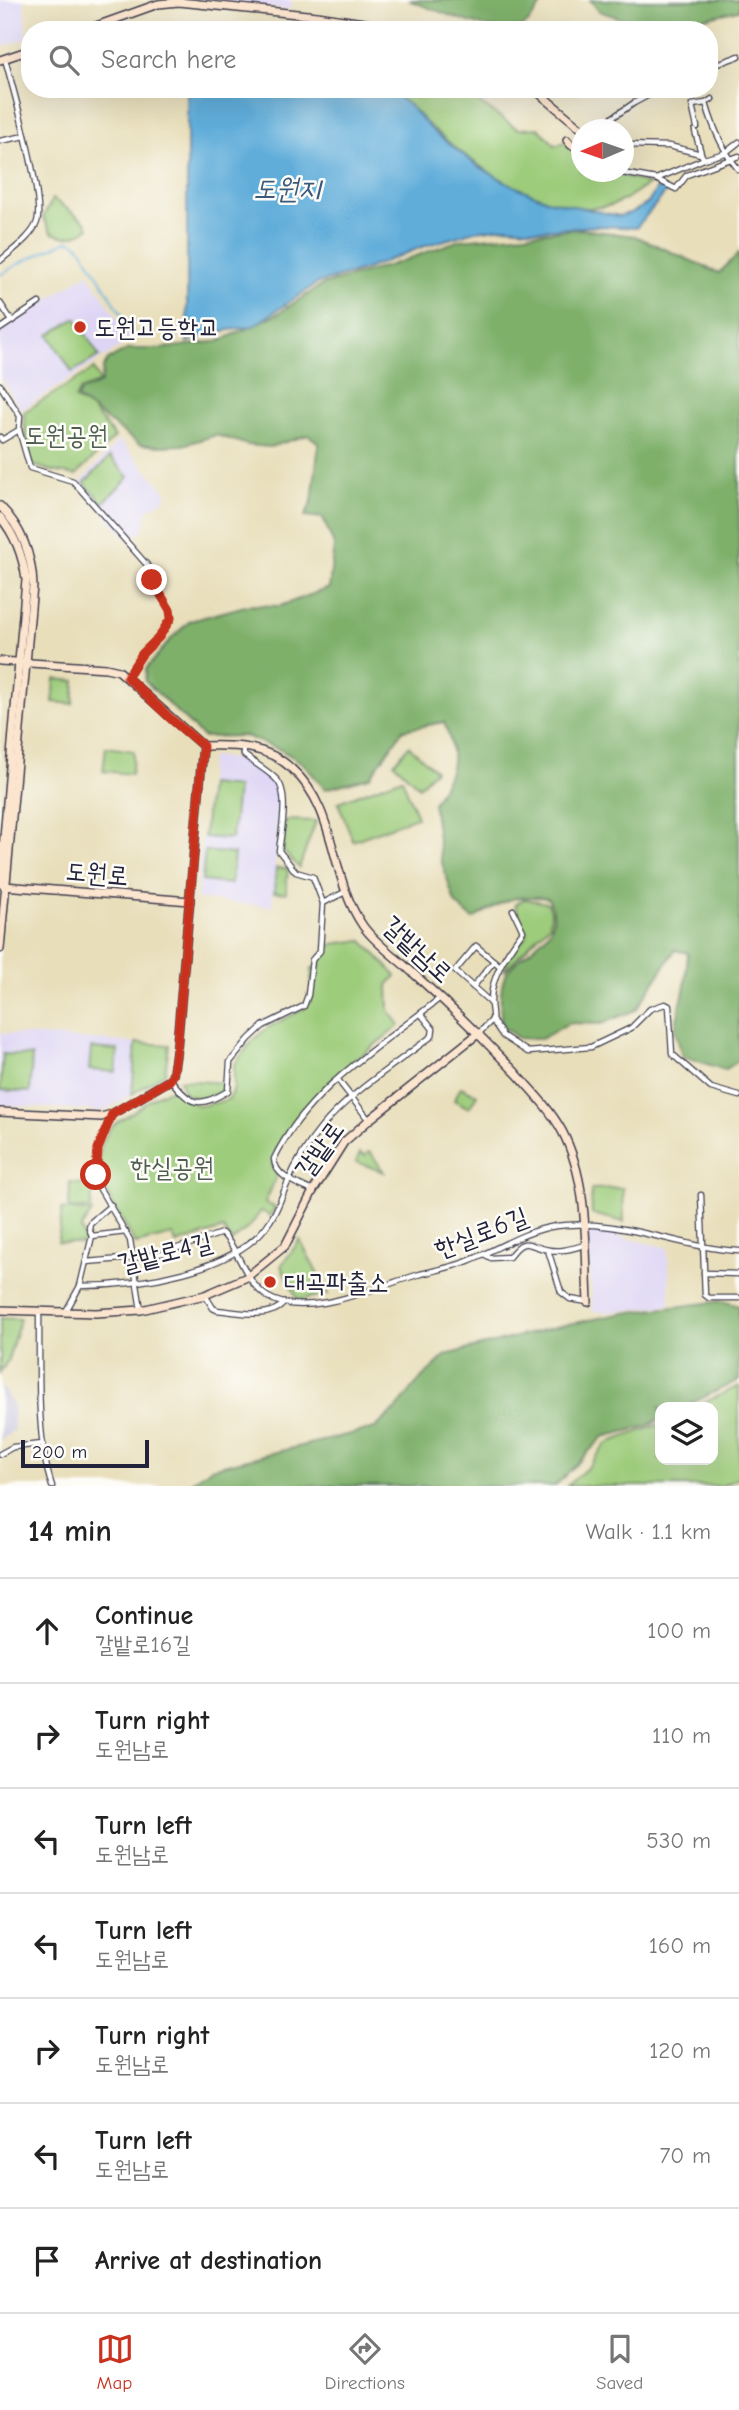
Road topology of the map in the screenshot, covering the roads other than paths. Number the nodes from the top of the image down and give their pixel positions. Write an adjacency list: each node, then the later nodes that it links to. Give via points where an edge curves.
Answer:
1 (110, 21): 2 (main road, via 158,4 179,2)
2 (353, 21)
3 (21, 53): 5 (main road)
4 (739, 55): 6 (street)
5 (2, 59): 13 (street)
6 (718, 63)
7 (545, 98): 12 (main road)
8 (643, 98): 11 (street)
9 (712, 99): 10 (street)
10 (706, 103): 19 (street); 20 (street, via 692,105)
11 (610, 119)
12 (571, 120)
13 (24, 136): 15 (street); 26 (street, via 38,219)
14 (568, 140): 17 (main road)
15 (0, 141)
16 (739, 142): 19 (street)
17 (571, 145)
18 (634, 145): 20 (street, via 669,146)
19 (725, 153): 20 (street); 22 (street)
20 (703, 156): 25 (street)
21 (739, 156): 22 (street)
22 (731, 161): 23 (street); 25 (street, via 687,175 676,189)
23 (739, 170)
24 (634, 175): 25 (street)
25 (656, 179)
26 (0, 261)
27 (0, 303): 29 (street)
28 (39, 303): 29 (street)
29 (12, 321): 30 (street)
30 (0, 329)
31 (0, 385): 32 (street, via 20,416)
32 (19, 430): 33 (street); 38 (street, via 30,468 73,481 148,565 170,610 171,618 159,637)
33 (1, 440)
34 (0, 506): 37 (main road, via 17,527 32,568)
35 (0, 517): 37 (main road, via 16,540 24,564)
36 (0, 660): 37 (main road)
37 (23, 662): 38 (main road, via 106,668); 42 (main road); 43 (main road)
38 (127, 677): 39 (main road)
39 (203, 746): 40 (main road, 갈밭남로); 45 (main road)
40 (243, 746): 44 (main road, 갈밭남로, via 277,757 305,780 324,814); 46 (street, via 244,755 278,780 284,800 279,851 296,872 313,877)
41 (0, 767): 42 (street)
42 (10, 768): 43 (main road)
43 (2, 885): 45 (main road, 도원로); 48 (main road)
44 (345, 892): 46 (street); 52 (main road, 갈밭남로, via 365,929)
45 (190, 901): 57 (main road)
46 (323, 902): 57 (street, via 320,951 312,960 304,1006 263,1026 249,1039 230,1062 228,1091 214,1099 195,1102)
47 (513, 910): 50 (street, via 523,931)
48 (0, 949)
49 (494, 961): 50 (street); 51 (street); 51 (street, via 477,946 455,971)
50 (501, 967): 53 (street)
51 (473, 986): 53 (street)
52 (440, 998): 54 (street); 56 (main road, 갈밭남로)
53 (491, 1002): 55 (street)
54 (421, 1014): 58 (street); 60 (street, 갈밭로4길, via 433,1029 432,1036)
55 (492, 1020): 56 (street); 59 (street, via 503,1036 528,1052 590,1047 631,1028 650,1009 665,1003 669,1006 672,1054 711,1088)
56 (479, 1033): 63 (main road, 갈밭로); 68 (main road, 갈밭남로, via 544,1104 562,1131 575,1163)
57 (170, 1080): 62 (main road)
58 (338, 1080): 60 (street); 64 (street, via 299,1118 279,1148 275,1166)
59 (739, 1096)
60 (352, 1098): 63 (street); 64 (street, 갈밭로4길, via 319,1130)
61 (0, 1112): 62 (main road)
62 (112, 1114): 67 (street, via 98,1149 96,1175)
63 (369, 1120): 65 (main road, 갈밭로, via 344,1142)
64 (289, 1179): 65 (street); 77 (street, 갈밭로4길, via 268,1225)
65 (313, 1191): 83 (main road, 갈밭로, via 285,1246)
66 (701, 1195): 74 (street)
67 (111, 1205): 69 (street); 70 (street, via 90,1223)
68 (584, 1223): 71 (street, 한실로6길); 73 (main road, 갈밭남로); 74 (street, 한실로6길)
69 (126, 1232): 70 (street); 79 (street)
70 (92, 1236): 80 (street)
71 (516, 1238): 72 (street); 78 (street, 한실로6길)
72 (520, 1244): 75 (street); 78 (street, via 509,1257)
73 (585, 1245): 75 (street); 88 (main road, 갈밭남로)
74 (703, 1247): 76 (street, 한실로6길); 81 (street)
75 (548, 1250): 88 (street, via 561,1292)
76 (739, 1251)
77 (235, 1252): 79 (street, via 220,1233); 83 (street); 84 (street, 갈밭로4길, via 184,1273)
78 (483, 1254): 89 (street, 한실로6길, via 371,1290 313,1303)
79 (134, 1258): 80 (street); 84 (street)
80 (86, 1262): 85 (street)
81 (704, 1273): 82 (street); 87 (street, via 704,1291 709,1298)
82 (739, 1274)
83 (247, 1277): 86 (main road, 갈밭로); 89 (street, via 265,1294)
84 (138, 1282): 85 (street, 갈밭로4길); 91 (street)
85 (80, 1286): 92 (street)
86 (205, 1295): 89 (street, via 217,1310 270,1312); 91 (main road, 갈밭로)
87 (739, 1298)
88 (588, 1302)
89 (284, 1303)
90 (0, 1310): 93 (main road, 갈밭로)
91 (141, 1310): 92 (main road, 갈밭로)
92 (66, 1311): 93 (main road, 갈밭로)
93 (39, 1312): 94 (street)
94 (43, 1444): 95 (street, via 13,1447); 96 (street)
95 (0, 1454)
96 (52, 1486)

